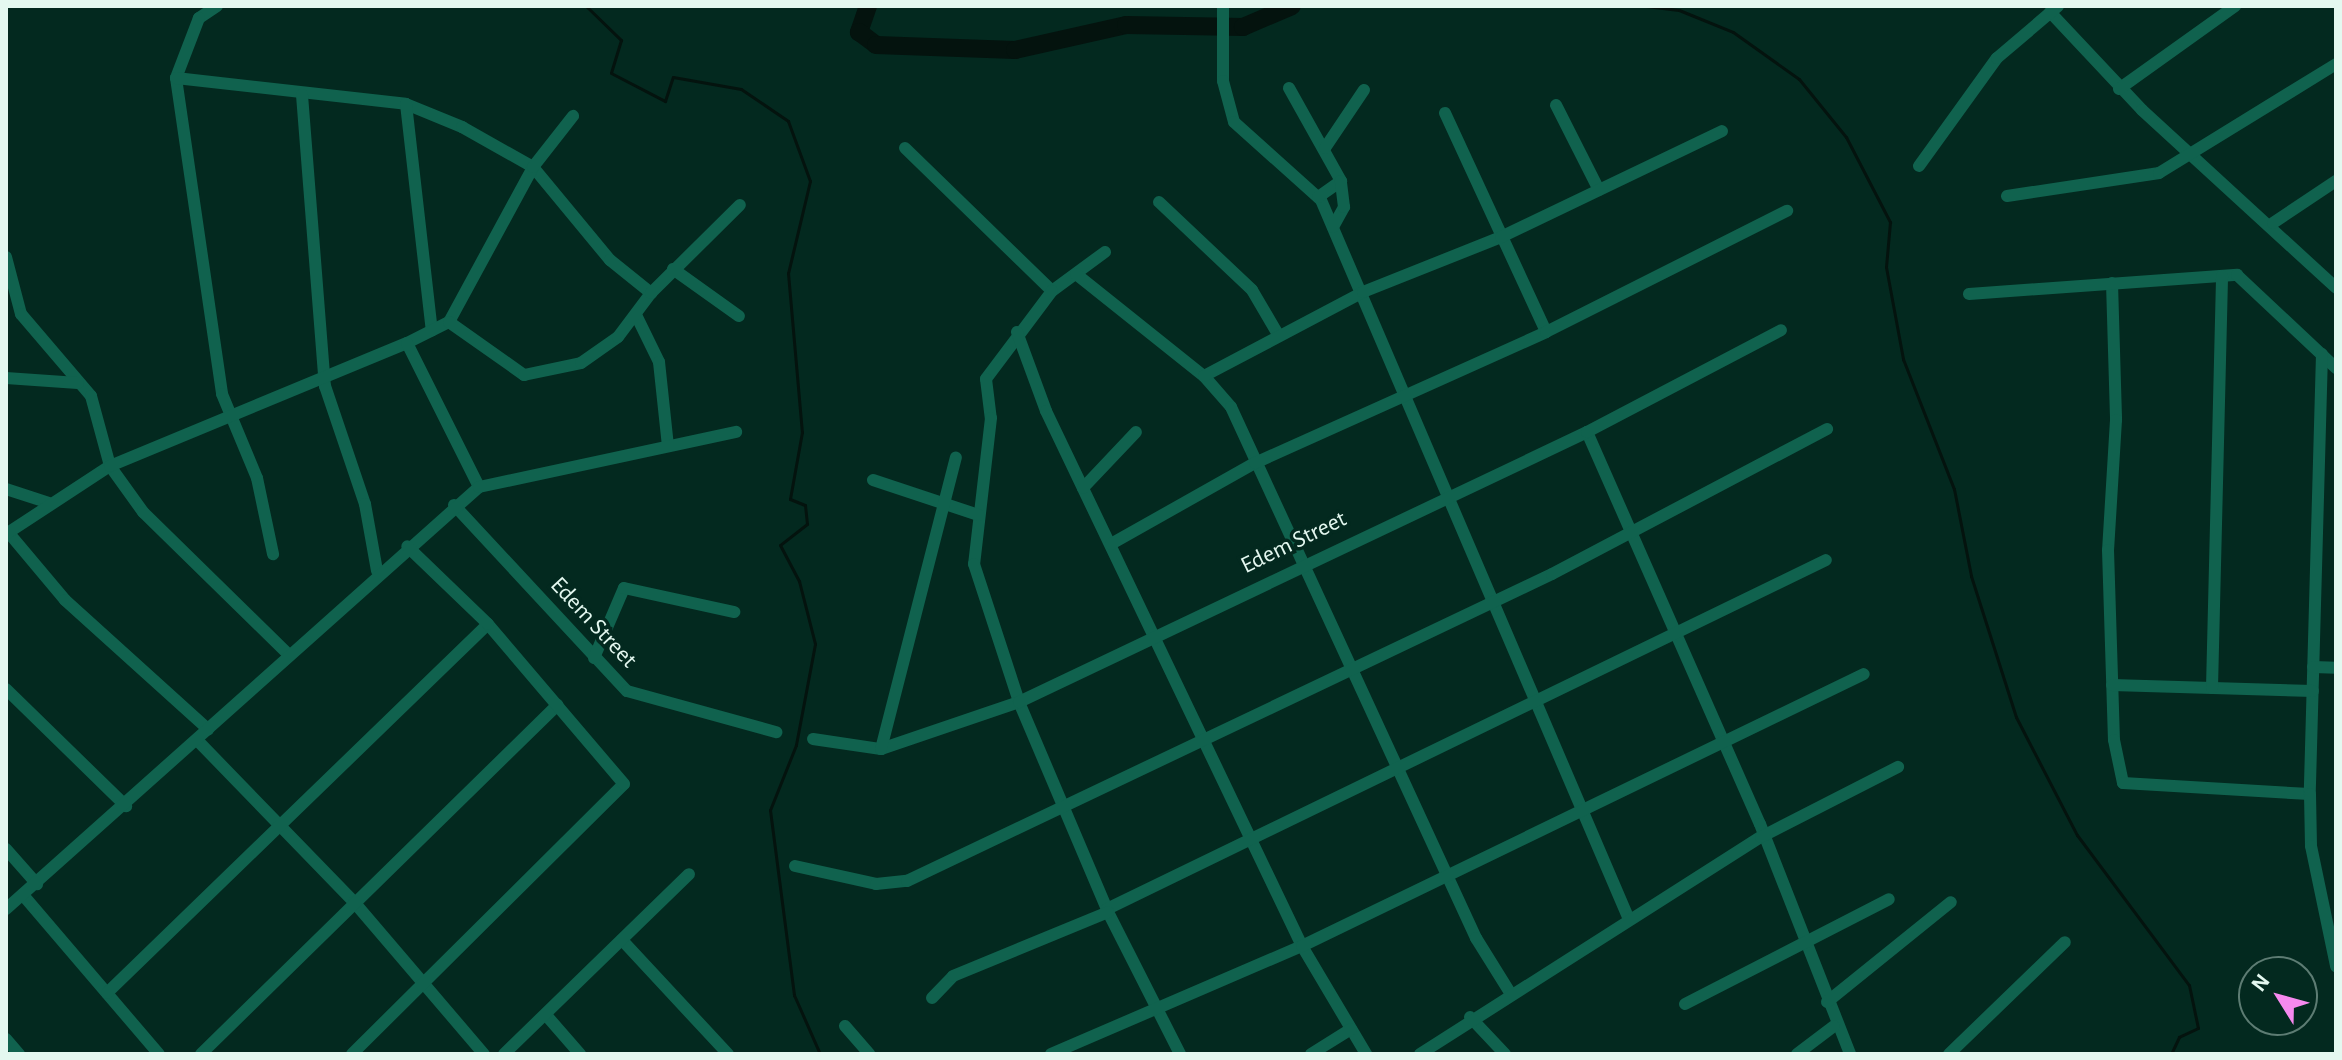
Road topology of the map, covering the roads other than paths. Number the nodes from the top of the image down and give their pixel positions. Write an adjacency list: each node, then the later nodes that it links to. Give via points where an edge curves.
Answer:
1 (217, 6): 6 (street, via 199,18)
2 (1223, 6): 25 (street, via 1223,63 1234,122)
3 (2235, 6): 8 (street)
4 (2054, 9): 8 (street); 19 (street, via 1979,78)
5 (2336, 64): 18 (street)
6 (176, 78): 10 (street); 60 (street, via 199,271)
7 (1289, 88): 17 (street, via 1292,104)
8 (2119, 89): 18 (street)
9 (1364, 90): 17 (street)
10 (302, 95): 11 (street); 55 (street)
11 (406, 104): 20 (street); 48 (street)
12 (1556, 105): 23 (street)
13 (1445, 113): 31 (street)
14 (573, 116): 20 (street)
15 (1722, 131): 23 (street)
16 (905, 148): 40 (street)
17 (1325, 148): 21 (street)
18 (2192, 154): 24 (street, via 2159,173); 29 (street)
19 (1919, 166)
20 (533, 167): 42 (street, via 610,260); 46 (street)
21 (1341, 181): 25 (street); 30 (street, via 1344,207)
22 (2336, 181): 29 (street)
23 (1599, 190): 31 (street)
24 (2007, 196)
25 (1318, 197): 30 (street)
26 (1159, 202): 51 (street, via 1252,290)
27 (740, 205): 34 (street)
28 (1787, 211): 50 (street)
29 (2273, 223): 39 (street)
30 (1333, 227): 41 (street)
31 (1501, 237): 41 (street); 50 (street)
32 (1105, 252): 35 (street)
33 (6, 257): 37 (street)
34 (673, 269): 42 (street); 44 (street)
35 (1076, 274): 40 (street); 56 (street)
36 (2222, 276): 38 (street); 53 (street, via 2252,284); 98 (street)
37 (9, 283): 58 (street, via 33,333)
38 (2112, 283): 43 (street); 97 (street)
39 (2336, 288)
40 (1052, 291): 49 (street)
41 (1363, 292): 51 (street); 59 (street)
42 (651, 293): 45 (street)
43 (1969, 294)
44 (739, 316)
45 (637, 317): 46 (street, via 581,363 524,375); 65 (street, via 659,362)
46 (449, 322): 48 (street)
47 (1781, 330): 64 (street, Edem Street)
48 (432, 331): 52 (street)
49 (1017, 332): 71 (street); 77 (street, via 986,379 991,418)
50 (1546, 332): 59 (street)
51 (1279, 336): 56 (street)
52 (407, 343): 55 (street); 70 (street)
53 (2322, 354): 54 (street); 93 (street)
54 (2336, 368)
55 (325, 376): 60 (street); 85 (street)
56 (1204, 376): 67 (street, via 1231,407)
57 (6, 378): 58 (street)
58 (78, 383): 68 (street, via 101,419)
59 (1407, 390): 67 (street); 73 (street)
60 (231, 421): 68 (street); 82 (street, via 257,478)
61 (1827, 429): 78 (street)
62 (736, 432): 65 (street)
63 (1136, 432): 71 (street)
64 (1587, 432): 73 (street, Edem Street); 78 (street)
65 (668, 446): 70 (street)
66 (956, 457): 76 (street)
67 (1255, 463): 80 (street); 84 (street)
68 (110, 466): 74 (street); 91 (street, via 143,512)
69 (873, 480): 76 (street)
70 (479, 487): 75 (street)
71 (1083, 488): 80 (street)
72 (6, 489): 74 (street)
73 (1449, 492): 84 (street, Edem Street); 86 (street)
74 (49, 503): 79 (street)
75 (454, 505): 81 (street); 92 (street, Edem Street)
76 (947, 508): 77 (street); 110 (street)
77 (978, 515): 102 (street, via 974,564 982,603)
78 (1630, 532): 86 (street); 89 (street)
79 (7, 533): 104 (street, via 65,600)
80 (1111, 544): 90 (street)
81 (407, 546): 85 (street); 88 (street)
82 (273, 554)
83 (1826, 560): 89 (street)
84 (1298, 564): 90 (street, Edem Street); 94 (street)
85 (377, 571): 91 (street)
86 (1494, 601): 94 (street); 101 (street)
87 (734, 612): 92 (street, via 624,588)
88 (488, 624): 103 (street); 117 (street)
89 (1675, 631): 101 (street); 109 (street)
90 (1156, 637): 102 (street, Edem Street); 106 (street)
91 (288, 654): 104 (street)
92 (594, 658): 105 (street, Edem Street, via 627,691)
93 (2313, 667): 95 (street); 100 (street)
94 (1351, 668): 106 (street); 112 (street)
95 (2336, 668)
96 (1864, 674): 109 (street)
97 (2112, 685): 98 (street); 113 (street, via 2114,740 2128,787)
98 (2212, 688): 100 (street)
99 (6, 689): 114 (street)
100 (2313, 691): 113 (street)
101 (1537, 700): 112 (street); 116 (street)
102 (1019, 702): 110 (street, Edem Street); 115 (street)
103 (558, 705): 127 (street); 137 (street, via 619,774 622,789)
104 (208, 729): 108 (street)
105 (776, 732)
106 (1203, 737): 115 (street); 119 (street)
107 (813, 739): 110 (street, Edem Street)
108 (197, 740): 114 (street); 117 (street)
109 (1725, 745): 116 (street); 118 (street)
110 (881, 749)
111 (1898, 767): 118 (street)
112 (1397, 768): 119 (street); 123 (street)
113 (2310, 794): 136 (street, via 2311,846)
114 (126, 806): 124 (street)
115 (1066, 809): 121 (street, via 892,885); 130 (street)
116 (1581, 813): 123 (street); 131 (street)
117 (283, 826): 127 (street); 139 (street)
118 (1761, 837): 131 (street); 134 (street)
119 (1252, 840): 130 (street); 135 (street)
120 (6, 849): 124 (street)
121 (795, 866)
122 (689, 874): 132 (street)
123 (1447, 876): 135 (street); 138 (street)
124 (37, 884): 125 (street)
125 (23, 895): 129 (street); 139 (street)
126 (1889, 899): 134 (street)
127 (354, 902): 137 (street); 152 (street)
128 (1951, 902): 141 (street)
129 (6, 909)
130 (1108, 910): 140 (street, via 953,976); 143 (street)
131 (1628, 917): 138 (street)
132 (622, 940): 144 (street); 157 (street)
133 (2065, 942): 167 (street)
134 (1808, 943): 141 (street); 142 (street)
135 (1302, 946): 143 (street); 148 (street)
136 (2336, 966)
137 (423, 985): 153 (street); 154 (street)
138 (1509, 991): 145 (street)
139 (107, 993): 151 (street)
140 (932, 998)
141 (1827, 1002): 147 (street)
142 (1685, 1004)
143 (1157, 1011): 159 (street); 160 (street)
144 (546, 1015): 155 (street); 156 (street)
145 (1470, 1017): 163 (street); 164 (street)
146 (845, 1026): 158 (street)
147 (1834, 1026): 165 (street); 166 (street)
148 (1351, 1029): 161 (street); 162 (street)
149 (6, 1039): 150 (street)
150 (19, 1054)
151 (159, 1054)
152 (201, 1054)
153 (352, 1054)
154 (484, 1054)
155 (504, 1054)
156 (580, 1054)
157 (728, 1054)
158 (869, 1054)
159 (1051, 1054)
160 (1180, 1054)
161 (1311, 1054)
162 (1366, 1054)
163 (1420, 1054)
164 (1505, 1054)
165 (1797, 1054)
166 (1850, 1054)
167 (1949, 1054)

